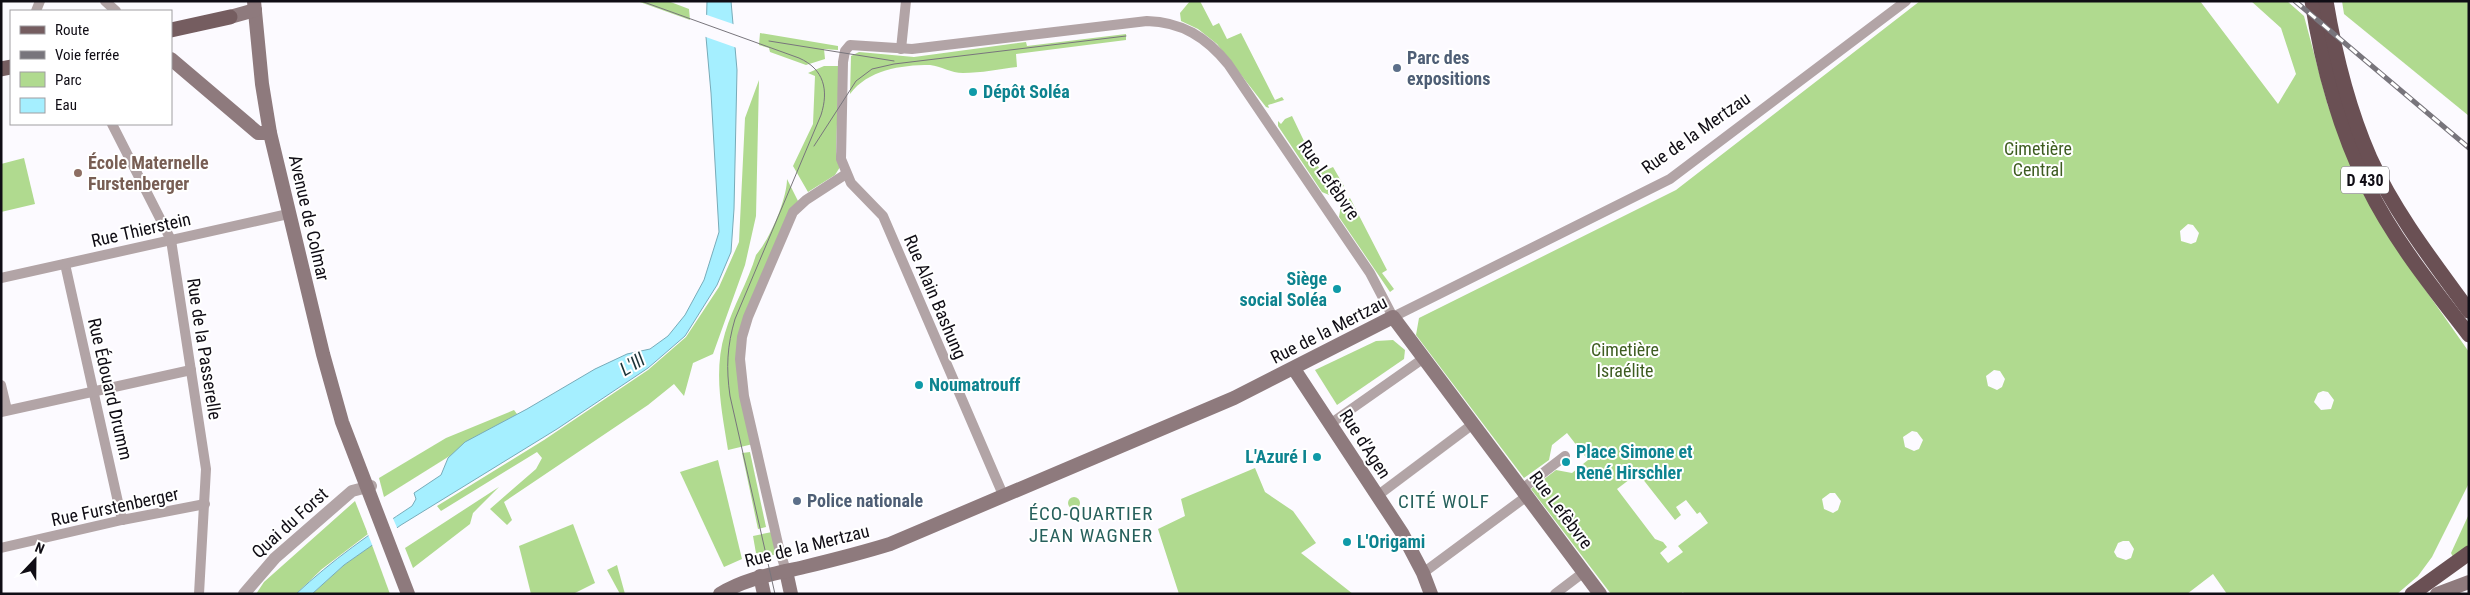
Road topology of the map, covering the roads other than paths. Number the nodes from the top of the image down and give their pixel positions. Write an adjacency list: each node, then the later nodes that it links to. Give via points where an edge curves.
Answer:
1 (104, 1): 7 (street)
2 (906, 1): 10 (street)
3 (1906, 1): 20 (street, Rue de la Mertzau, via 1670,179)
4 (2312, 1): 21 (highway, D 430, via 2331,92 2369,188 2416,263)
5 (2326, 1): 19 (highway, D 430, via 2342,78 2370,159 2427,253)
6 (254, 6): 8 (main road); 13 (main road, Avenue de Colmar)
7 (115, 10)
8 (230, 16): 9 (main road)
9 (172, 30)
10 (901, 49): 14 (street, Rue Lefèbvre, via 855,44 845,51 840,152); 20 (street, Rue Lefèbvre, via 1147,21 1170,23 1195,33 1228,64 1370,273)
11 (172, 60): 13 (main road, via 258,133)
12 (113, 125): 16 (street, Rue de la Passerelle)
13 (270, 133): 15 (main road, Avenue de Colmar)
14 (846, 174): 34 (street, Rue Alain Bashung, via 883,216); 39 (street, via 793,212 742,337 740,359 744,396)
15 (288, 214): 16 (street, Rue Thierstein); 31 (main road, Avenue de Colmar, via 348,438)
16 (171, 240): 17 (street, Rue Thierstein); 23 (street, Rue de la Passerelle)
17 (65, 264): 18 (street, Rue Thierstein); 26 (street, Rue Édouard Drumm)
18 (1, 278)
19 (2469, 311)
20 (1394, 317): 22 (main road, Rue Lefèbvre); 24 (main road, Rue de la Mertzau)
21 (2469, 335)
22 (1424, 358): 28 (street); 29 (main road, Rue Lefèbvre)
23 (191, 370): 26 (street); 35 (street, Rue de la Passerelle, via 206,469)
24 (1294, 370): 28 (main road, Rue d'Agen); 34 (main road, Rue de la Mertzau)
25 (1, 385): 27 (street)
26 (94, 392): 27 (street); 36 (street, Rue Édouard Drumm)
27 (4, 411)
28 (1330, 424): 33 (main road, Rue d'Agen)
29 (1473, 424): 32 (main road, Rue Lefèbvre); 33 (street)
30 (1565, 456): 32 (street)
31 (370, 490): 40 (main road, Avenue de Colmar); 40 (main road, Avenue de Colmar, via 391,551); 46 (street, Quai du Forst, via 352,491 275,558)
32 (1525, 493): 41 (main road, Rue Lefèbvre); 42 (street)
33 (1377, 496): 42 (main road, Rue d'Agen)
34 (1004, 497): 39 (main road, Rue de la Mertzau, via 890,544)
35 (205, 504): 36 (street, Rue Furstenberger); 45 (street, Rue de la Passerelle)
36 (122, 520): 37 (street, Rue Furstenberger)
37 (1, 548)
38 (2469, 553): 55 (highway)
39 (786, 570): 43 (main road, Rue de la Mertzau); 51 (main road)
40 (403, 572): 47 (main road, Avenue de Colmar); 48 (main road, Avenue de Colmar)
41 (1584, 572): 53 (street); 54 (main road, Rue Lefèbvre)
42 (1423, 573): 52 (main road, Rue d'Agen)
43 (760, 576): 49 (main road, Rue de la Mertzau, via 742,581); 50 (main road)
44 (2469, 582): 56 (main road)
45 (199, 594)
46 (244, 594)
47 (408, 594)
48 (415, 594)
49 (720, 594)
50 (764, 594)
51 (791, 594)
52 (1431, 594)
53 (1555, 594)
54 (1600, 594)
55 (2412, 594)
56 (2437, 594)

